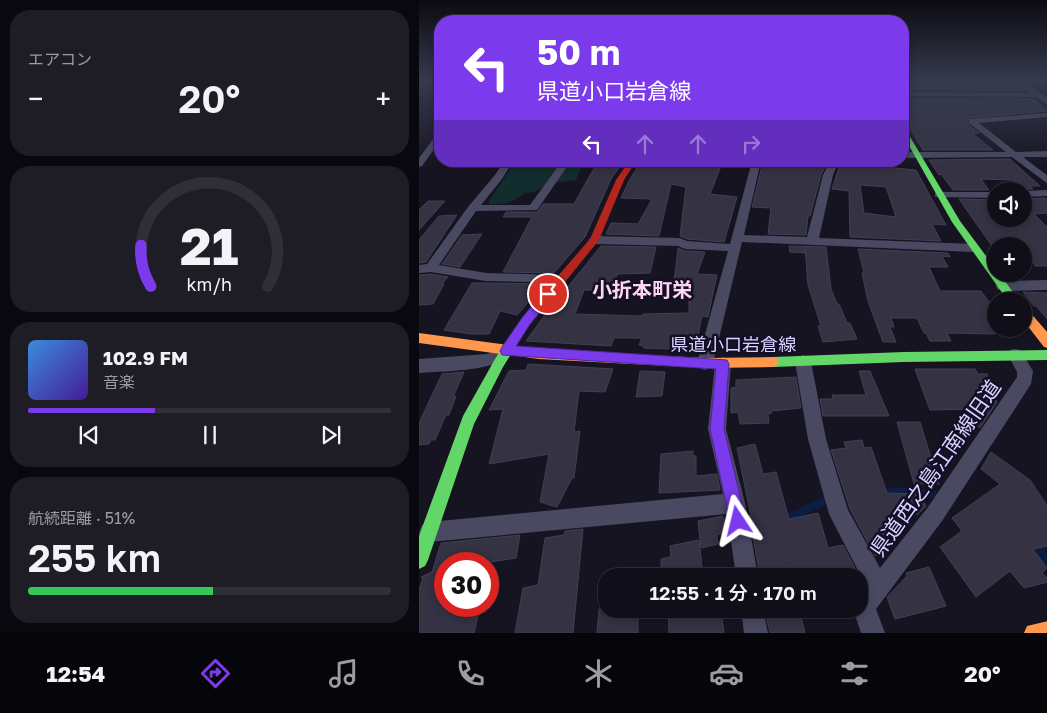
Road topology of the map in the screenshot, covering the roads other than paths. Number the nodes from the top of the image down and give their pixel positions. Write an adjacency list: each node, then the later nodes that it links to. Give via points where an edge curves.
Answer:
1 (1047, 115): 7 (street, via 972,121)
2 (909, 142): 10 (main road)
3 (434, 144): 4 (street)
4 (429, 151): 5 (street); 6 (street); 11 (street)
5 (434, 151)
6 (419, 152)
7 (1013, 154): 8 (street); 10 (street); 17 (street)
8 (1047, 154)
9 (909, 155): 10 (street)
10 (916, 156): 20 (main road)
11 (419, 164)
12 (505, 167): 22 (street)
13 (563, 167): 22 (street, via 533,208)
14 (629, 167): 23 (main road)
15 (755, 167): 25 (street)
16 (832, 167): 24 (street)
17 (1047, 181)
18 (1047, 193): 19 (street)
19 (1032, 194)
20 (939, 195): 21 (street); 26 (main road)
21 (987, 195)
22 (473, 208): 27 (street)
23 (594, 240): 25 (street, via 680,242 685,245); 28 (main road)
24 (813, 242): 25 (street); 26 (street)
25 (735, 243): 39 (street)
26 (974, 248): 30 (main road)
27 (425, 268): 28 (street, via 486,277)
28 (559, 280): 35 (main road)
29 (1047, 285): 30 (street)
30 (1002, 286): 31 (main road)
31 (1007, 292)
32 (1032, 324): 34 (main road)
33 (419, 338): 35 (main road, 県道小口岩倉線)
34 (1047, 343)
35 (506, 351): 39 (main road, 県道小口岩倉線); 40 (street, via 489,360); 42 (main road, via 468,421)
36 (1015, 355): 37 (main road, 県道小口岩倉線); 38 (main road, 県道小口岩倉線); 45 (street, 県道西之島江南線旧道, via 1025,371 1025,379 935,514)
37 (1047, 355)
38 (803, 362): 39 (main road, 県道小口岩倉線); 45 (street, via 817,439 839,514)
39 (714, 363): 41 (street, via 717,429)
40 (419, 366)
41 (735, 503): 42 (street); 44 (street)
42 (429, 532): 43 (main road)
43 (419, 560)
44 (746, 568)
45 (879, 588): 49 (street, 県道西之島江南線旧道, via 864,607)
46 (754, 618): 48 (street)
47 (1047, 630): 50 (main road)
48 (756, 633)
49 (873, 633)
50 (1034, 633)

